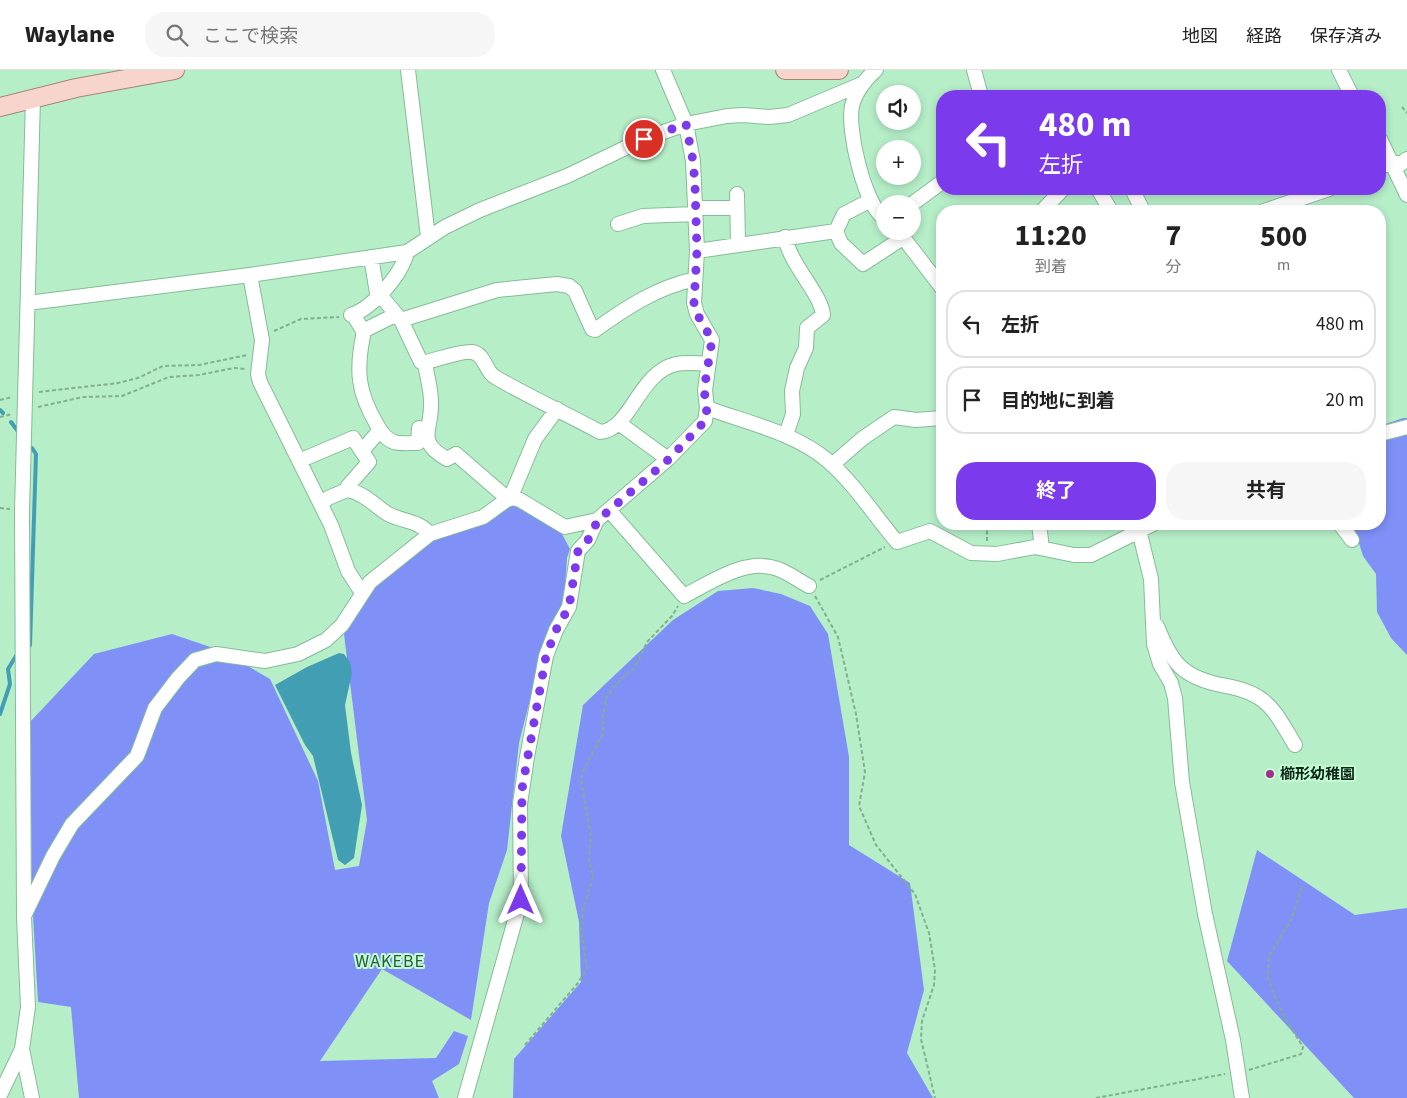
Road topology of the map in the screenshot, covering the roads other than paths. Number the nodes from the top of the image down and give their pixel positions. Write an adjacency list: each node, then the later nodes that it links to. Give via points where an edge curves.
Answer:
1 (175, 70): 12 (main road)
2 (408, 70): 31 (street)
3 (663, 70): 14 (street)
4 (785, 70): 5 (main road)
5 (839, 70)
6 (876, 70): 9 (street)
7 (974, 70): 10 (street)
8 (1339, 70): 11 (street)
9 (864, 83): 14 (street, via 788,114 728,116); 23 (street, via 855,99 851,121)
10 (979, 90)
11 (1349, 90)
12 (33, 98): 13 (main road); 43 (street)
13 (0, 107)
14 (686, 124): 28 (street, via 693,161); 31 (street, via 480,210)
15 (1407, 159): 16 (street, via 1401,164)
16 (1386, 165): 21 (street)
17 (936, 186): 22 (street)
18 (737, 194): 26 (street)
19 (1057, 195): 24 (street)
20 (1311, 195): 25 (street)
21 (1407, 195)
22 (921, 197)
23 (871, 200): 27 (street); 30 (street, via 844,214)
24 (1048, 205)
25 (1282, 205)
26 (736, 208): 28 (street); 35 (street)
27 (876, 209)
28 (695, 211): 29 (street, via 643,216); 36 (street)
29 (618, 224)
30 (836, 231): 32 (street); 33 (street, via 841,242 863,264)
31 (428, 237): 37 (street)
32 (785, 237): 35 (street); 56 (street, via 823,315 807,328 806,348 797,368 792,414)
33 (893, 240)
34 (906, 240): 41 (street)
35 (738, 244): 36 (street)
36 (697, 251): 40 (street)
37 (407, 252): 38 (street); 42 (street)
38 (371, 258): 39 (street); 42 (street)
39 (250, 275): 43 (street); 59 (street, via 261,346 258,372 263,392)
40 (695, 279): 44 (street, via 665,287 634,302 595,330 575,291 557,284 497,290); 47 (street, via 697,314 712,340)
41 (936, 280)
42 (379, 297): 44 (street); 45 (street, via 352,315)
43 (28, 303): 77 (street, via 22,511)
44 (398, 318): 45 (street); 46 (street, via 417,357)
45 (363, 331): 54 (street, via 359,385)
46 (425, 364): 49 (street, via 441,357 473,352 492,375); 62 (street, via 431,405 426,430 431,447 447,459 456,454)
47 (708, 364): 48 (street, via 704,390); 51 (street, via 678,364 666,368 646,386)
48 (707, 408): 56 (street); 58 (street, via 705,421)
49 (557, 409): 51 (street, via 600,432 613,430); 62 (street, via 535,439)
50 (936, 418): 60 (street, via 894,417)
51 (620, 424): 58 (street)
52 (1407, 427): 55 (street)
53 (419, 428): 54 (street, via 418,443 395,442)
54 (380, 430): 57 (street)
55 (1386, 432)
56 (786, 435): 60 (street)
57 (362, 452): 59 (street, via 353,438); 61 (street, via 369,464)
58 (668, 460): 64 (street)
59 (299, 461): 63 (street)
60 (832, 465): 72 (street, via 898,542 930,532 962,550 987,554)
61 (347, 490): 63 (street); 70 (street, via 389,514 414,522)
62 (509, 499): 65 (street, via 520,500 565,527); 70 (street, via 483,518)
63 (321, 504): 74 (street, via 348,571)
64 (609, 510): 65 (street); 73 (street, via 684,596 752,567 780,570)
65 (598, 520): 81 (street, via 578,551 569,607 546,656 520,804 521,900)
66 (1040, 530): 72 (street)
67 (1139, 530): 72 (street, via 1091,555)
68 (1147, 530): 75 (street)
69 (1344, 530): 71 (street)
70 (430, 534): 74 (street, via 380,573)
71 (1352, 540)
72 (1042, 548)
73 (809, 586)
74 (362, 592): 77 (street, via 353,612 342,625 326,640 298,654 265,661 216,654 196,660 155,708 137,756 72,824 52,856)
75 (1153, 616): 76 (street, via 1171,657 1181,668 1198,679 1257,696 1269,706); 82 (street, via 1156,655 1175,698 1182,782)
76 (1295, 745)
77 (24, 917): 78 (street, via 28,1007)
78 (22, 1049): 79 (street); 80 (street)
79 (0, 1095)
80 (32, 1098)
81 (465, 1098)
82 (1242, 1098)

